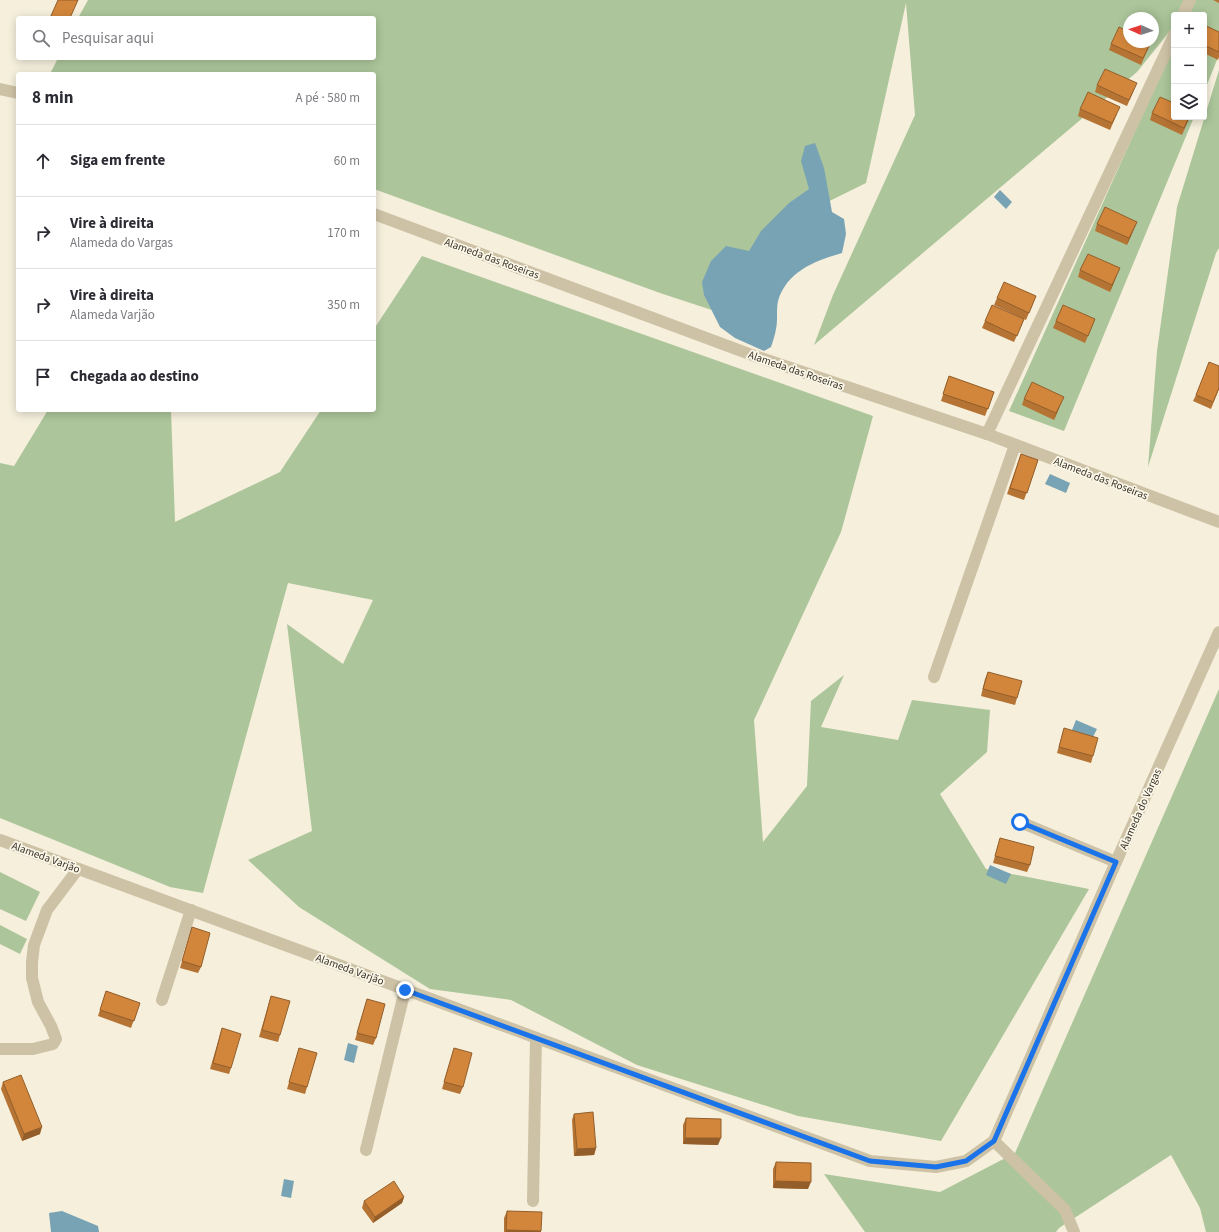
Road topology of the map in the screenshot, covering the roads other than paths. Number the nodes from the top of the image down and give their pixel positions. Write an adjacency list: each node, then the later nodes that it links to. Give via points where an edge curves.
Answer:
1 (1190, 0): 2 (street)
2 (1184, 12)
3 (1171, 41): 7 (street)
4 (0, 89): 5 (street)
5 (16, 92)
6 (376, 215): 7 (street, Alameda das Roseiras, via 752,355)
7 (987, 434): 8 (street, Alameda das Roseiras)
8 (1015, 445): 9 (street, Alameda das Roseiras); 11 (street)
9 (1219, 522)
10 (1219, 632): 14 (street, Alameda do Vargas)
11 (934, 677)
12 (1020, 822): 14 (street)
13 (0, 840): 15 (street, Alameda Varjão)
14 (1116, 862): 21 (street, Alameda do Vargas)
15 (78, 869): 16 (street, Alameda Varjão); 20 (street, via 47,910 34,945 32,978 38,1002 56,1039 53,1044 33,1049)
16 (191, 910): 17 (street, Alameda Varjão); 18 (street)
17 (405, 990): 19 (street, Alameda Varjão); 22 (street)
18 (162, 1000)
19 (536, 1038): 21 (street, Alameda Varjão, via 870,1161 936,1167 966,1161); 23 (street)
20 (0, 1049)
21 (994, 1141): 24 (street, via 1065,1210)
22 (366, 1150)
23 (533, 1201)
24 (1074, 1232)

